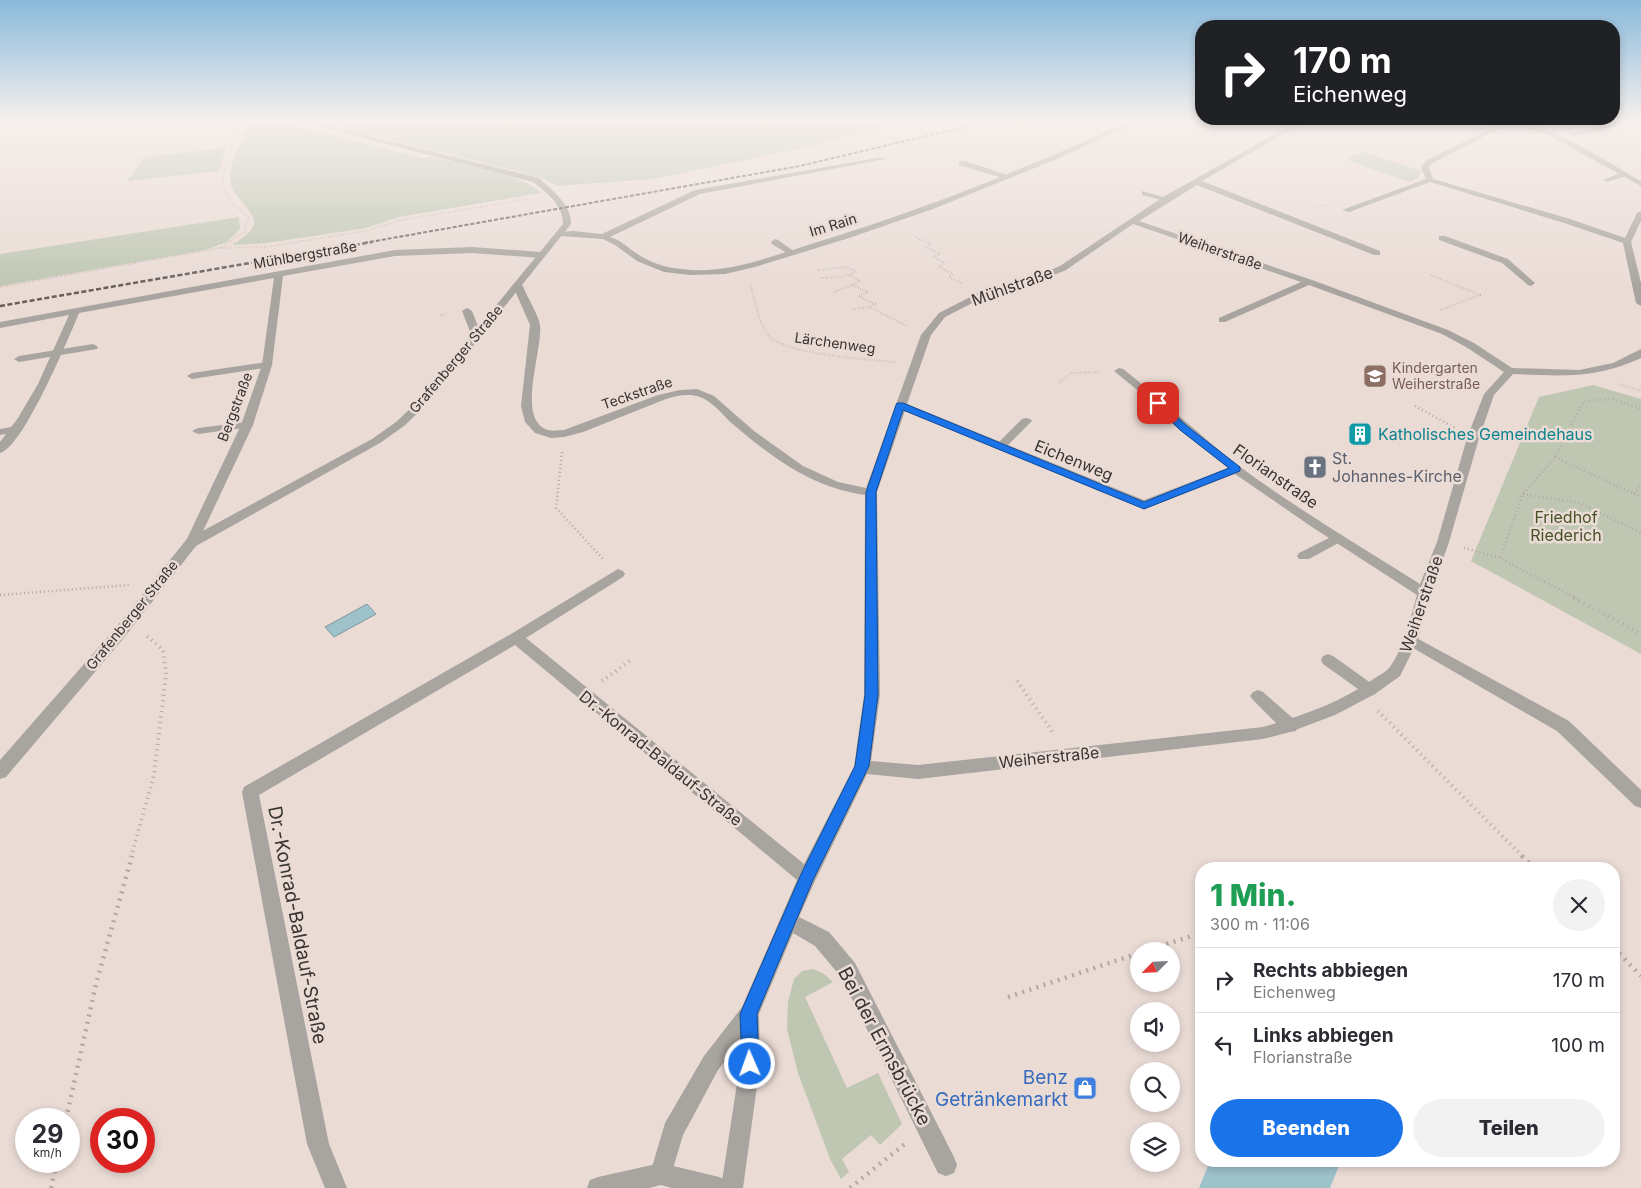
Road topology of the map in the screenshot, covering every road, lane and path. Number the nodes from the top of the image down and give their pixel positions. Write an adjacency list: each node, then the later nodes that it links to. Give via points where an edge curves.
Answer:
1 (223, 176): 25 (path, via 228,198 249,218 248,226)
2 (524, 176): 14 (street, Grafenberger Straße, via 536,180)
3 (785, 176): 20 (street, via 698,192)
4 (1207, 176): 11 (street, Mühlstraße)
5 (1429, 176): 9 (street)
6 (1616, 176): 10 (street)
7 (1627, 176): 12 (street)
8 (1009, 177): 26 (street, Im Rain, via 902,218)
9 (1430, 180): 16 (street); 24 (street)
10 (1607, 180)
11 (1197, 182): 15 (street, Mühlstraße); 27 (street)
12 (1641, 184)
13 (1145, 193): 15 (street)
14 (556, 197): 19 (street, Grafenberger Straße, via 567,215 567,224); 25 (path, via 431,214 366,231 264,247)
15 (1166, 199): 18 (street, Mühlstraße)
16 (1346, 210)
17 (1641, 213): 24 (street)
18 (1131, 221): 35 (street, Weiherstraße); 41 (street, Mühlstraße, via 1063,268)
19 (560, 234): 20 (street, Im Rain); 28 (street, Grafenberger Straße)
20 (603, 237): 29 (street, Im Rain, via 620,244 643,261 669,270 701,273)
21 (915, 237): 41 (path, via 931,244 925,248 940,254 933,258 945,263 939,267 954,274 949,277)
22 (1442, 238): 36 (street, via 1505,261)
23 (775, 242): 26 (street)
24 (1627, 242): 42 (street)
25 (219, 248): 39 (path)
26 (791, 252): 29 (street, Im Rain)
27 (1377, 254)
28 (541, 255): 31 (street, Mühlbergstraße, via 472,250 395,253); 38 (street, Grafenberger Straße)
29 (740, 267): 56 (path, Lärchenweg, via 746,272 768,337 780,344 797,350)
30 (818, 270): 33 (path, via 846,267 856,271)
31 (279, 274): 46 (street, Mühlbergstraße); 57 (street, Bergstraße)
32 (1431, 275): 48 (path, via 1480,295)
33 (850, 276): 34 (path); 37 (path, via 860,281)
34 (821, 278)
35 (1309, 282): 47 (street); 48 (street, Weiherstraße)
36 (1531, 283)
37 (852, 285): 40 (path); 43 (path, via 868,292 858,296 876,304)
38 (518, 286): 50 (street, Grafenberger Straße); 77 (street, Teckstraße, via 535,325 526,406 528,420 535,429 548,434 564,434 672,395 700,393 711,398 733,420 798,468 843,489)
39 (0, 288)
40 (834, 292)
41 (985, 293): 51 (street, Mühlstraße, via 942,315)
42 (1641, 303)
43 (869, 307): 44 (path); 51 (path)
44 (853, 309)
45 (467, 310): 50 (street)
46 (75, 311): 49 (street, Mühlbergstraße); 54 (street)
47 (1222, 320)
48 (1414, 320): 59 (street, Weiherstraße, via 1470,345)
49 (0, 325)
50 (476, 334): 84 (street, Grafenberger Straße, via 418,407 400,424 376,441)
51 (926, 335): 56 (street, Mühlstraße)
52 (93, 346): 54 (street)
53 (1641, 352): 59 (street, via 1616,366 1580,373)
54 (58, 353): 55 (street); 67 (street)
55 (19, 359)
56 (917, 364): 62 (street, Mühlstraße)
57 (267, 366): 60 (street); 66 (street, Bergstraße)
58 (1119, 371): 61 (path, via 1071,373); 75 (street, Florianstraße)
59 (1510, 371): 70 (street, Weiherstraße, via 1489,394)
60 (192, 376)
61 (1059, 383)
62 (900, 405): 72 (street, Eichenweg); 77 (street, Mühlstraße)
63 (1415, 406): 70 (path)
64 (1641, 408): 74 (path, via 1613,399 1584,401)
65 (1026, 421): 72 (street)
66 (247, 425): 69 (street); 84 (street, Bergstraße)
67 (17, 430): 68 (street); 73 (street)
68 (0, 432)
69 (198, 432)
70 (1473, 438): 83 (street, Weiherstraße)
71 (563, 443): 87 (path, via 556,508)
72 (1000, 447): 75 (street, Eichenweg, via 1144,505)
73 (0, 450)
74 (1555, 457): 78 (path); 79 (path)
75 (1236, 469): 82 (street, Florianstraße)
76 (1641, 483): 79 (path)
77 (871, 492): 103 (street, Mühlstraße, via 872,695)
78 (1523, 494): 81 (path, via 1579,503); 86 (path)
79 (1634, 494): 80 (path)
80 (1641, 497)
81 (1641, 533)
82 (1337, 538): 85 (street); 89 (street, Florianstraße)
83 (1443, 542): 86 (path); 89 (street, Weiherstraße)
84 (191, 543): 88 (street, Grafenberger Straße)
85 (1304, 556)
86 (1500, 558): 92 (path)
87 (618, 574): 93 (street, Dr.-Konrad-Baldauf-Straße)
88 (160, 583): 90 (path); 91 (street, Grafenberger Straße)
89 (1424, 593): 94 (street, Weiherstraße)
90 (0, 595)
91 (118, 634): 104 (street, Grafenberger Straße); 116 (path, via 148,636 164,650 166,674 154,775 96,984)
92 (1641, 634)
93 (516, 638): 99 (street, Dr.-Konrad-Baldauf-Straße); 122 (street, Dr.-Konrad-Baldauf-Straße, via 250,792 318,1144)
94 (1411, 640): 98 (street, Weiherstraße, via 1395,672); 105 (street, via 1563,726)
95 (631, 660): 99 (path)
96 (1328, 660): 98 (street)
97 (1017, 681): 102 (path)
98 (1366, 692): 101 (street, Weiherstraße, via 1330,711); 106 (path)
99 (583, 694): 107 (street, Dr.-Konrad-Baldauf-Straße)
100 (1258, 696): 101 (street)
101 (1290, 726): 102 (street, Weiherstraße, via 1263,733)
102 (1068, 755): 103 (street, Weiherstraße, via 918,772)
103 (862, 766): 107 (street, Mühlstraße)
104 (0, 772)
105 (1641, 801)
106 (1528, 862)
107 (807, 877): 108 (street, Mühlstraße)
108 (788, 921): 115 (street, Mühlstraße); 117 (street, Bei der Ermsbrücke, via 822,939 848,970)
109 (1195, 934): 110 (path)
110 (1172, 942)
111 (1620, 954): 113 (path)
112 (1130, 956): 114 (path)
113 (1641, 976)
114 (1008, 996)
115 (749, 1014): 120 (street, Mühlstraße, via 695,1090 673,1131); 125 (street, Mühlstraße, via 750,1064)
116 (68, 1108)
117 (926, 1126): 118 (street, Bei der Ermsbrücke); 126 (path)
118 (946, 1165)
119 (54, 1173): 121 (path)
120 (661, 1174): 123 (street); 124 (street)
121 (51, 1188)
122 (336, 1188)
123 (598, 1188)
124 (719, 1188)
125 (732, 1188)
126 (850, 1188)

